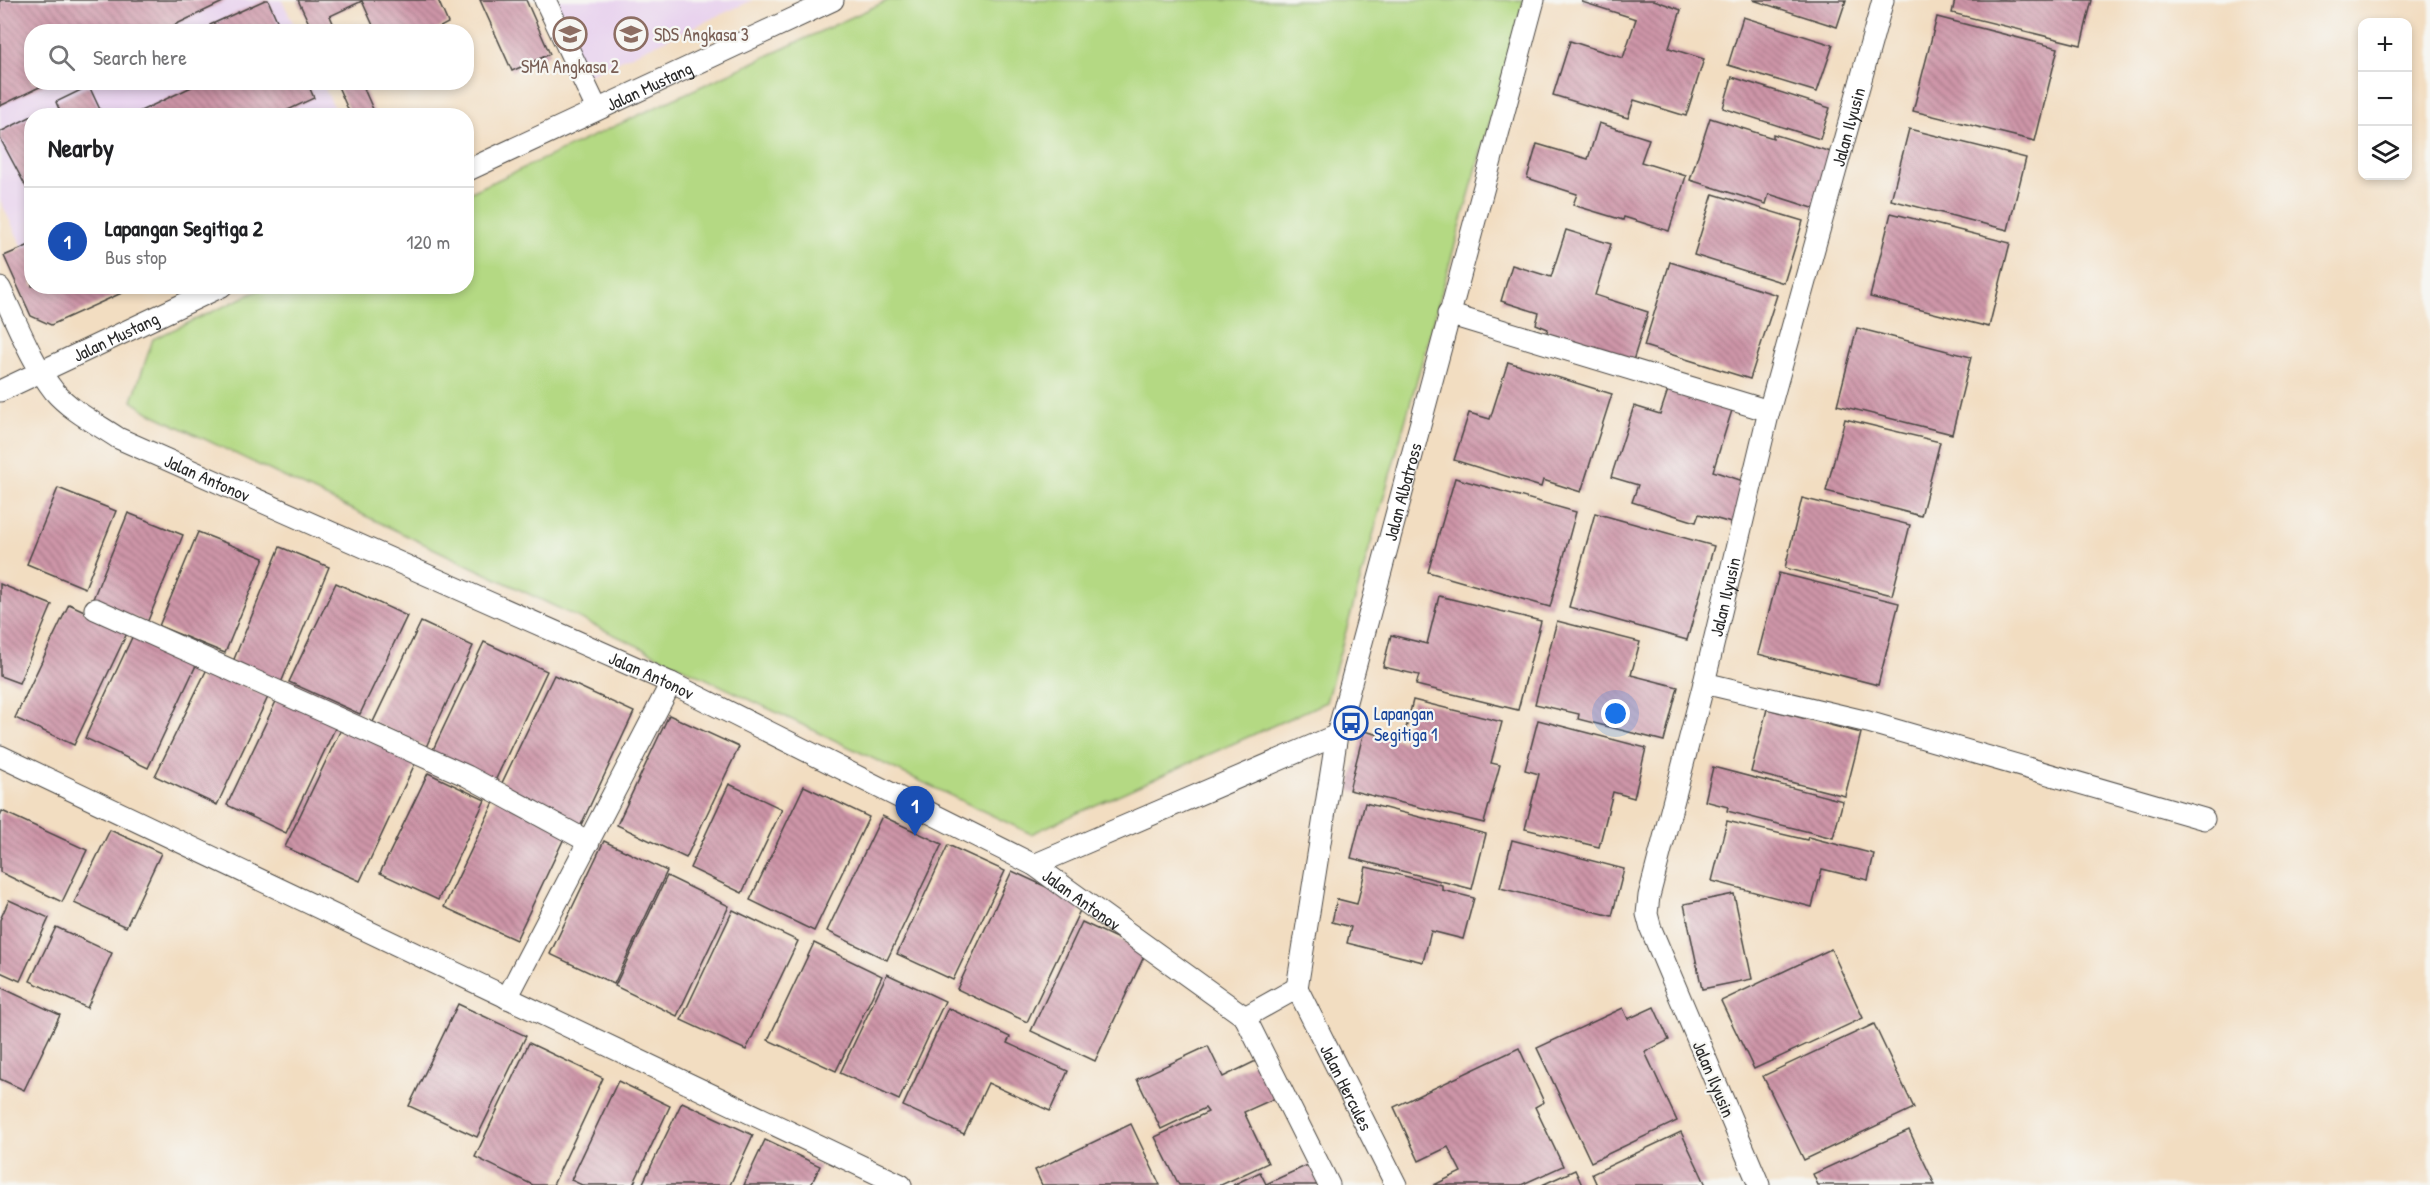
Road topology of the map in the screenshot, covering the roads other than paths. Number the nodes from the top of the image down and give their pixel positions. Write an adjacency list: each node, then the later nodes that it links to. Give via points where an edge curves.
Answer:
1 (545, 0): 5 (lane)
2 (833, 0): 5 (lane, Jalan Mustang)
3 (1534, 0): 9 (lane, Jalan Albatross)
4 (1882, 0): 12 (lane, Jalan Ilyusin)
5 (597, 109): 6 (lane, Jalan Mustang)
6 (474, 167)
7 (0, 288): 10 (lane, Jalan Antonov)
8 (205, 294): 10 (lane, Jalan Mustang)
9 (1448, 314): 12 (lane); 16 (lane, Jalan Albatross)
10 (41, 372): 11 (lane, Jalan Mustang); 14 (lane, Jalan Antonov, via 55,393 118,438)
11 (0, 391)
12 (1769, 411): 15 (lane, Jalan Ilyusin)
13 (95, 609): 19 (lane, via 457,771)
14 (671, 683): 19 (lane); 20 (lane, Jalan Antonov)
15 (1704, 683): 18 (lane, via 1868,722); 27 (lane, Jalan Ilyusin, via 1647,914)
16 (1337, 735): 20 (lane); 21 (lane, Jalan Albatross)
17 (0, 756): 22 (lane)
18 (2204, 819)
19 (589, 842): 22 (lane)
20 (1034, 865): 23 (lane, Jalan Antonov)
21 (1298, 988): 23 (lane); 26 (lane, Jalan Hercules)
22 (507, 998): 24 (lane)
23 (1245, 1017): 25 (lane)
24 (901, 1185)
25 (1329, 1185)
26 (1396, 1185)
27 (1759, 1185)

